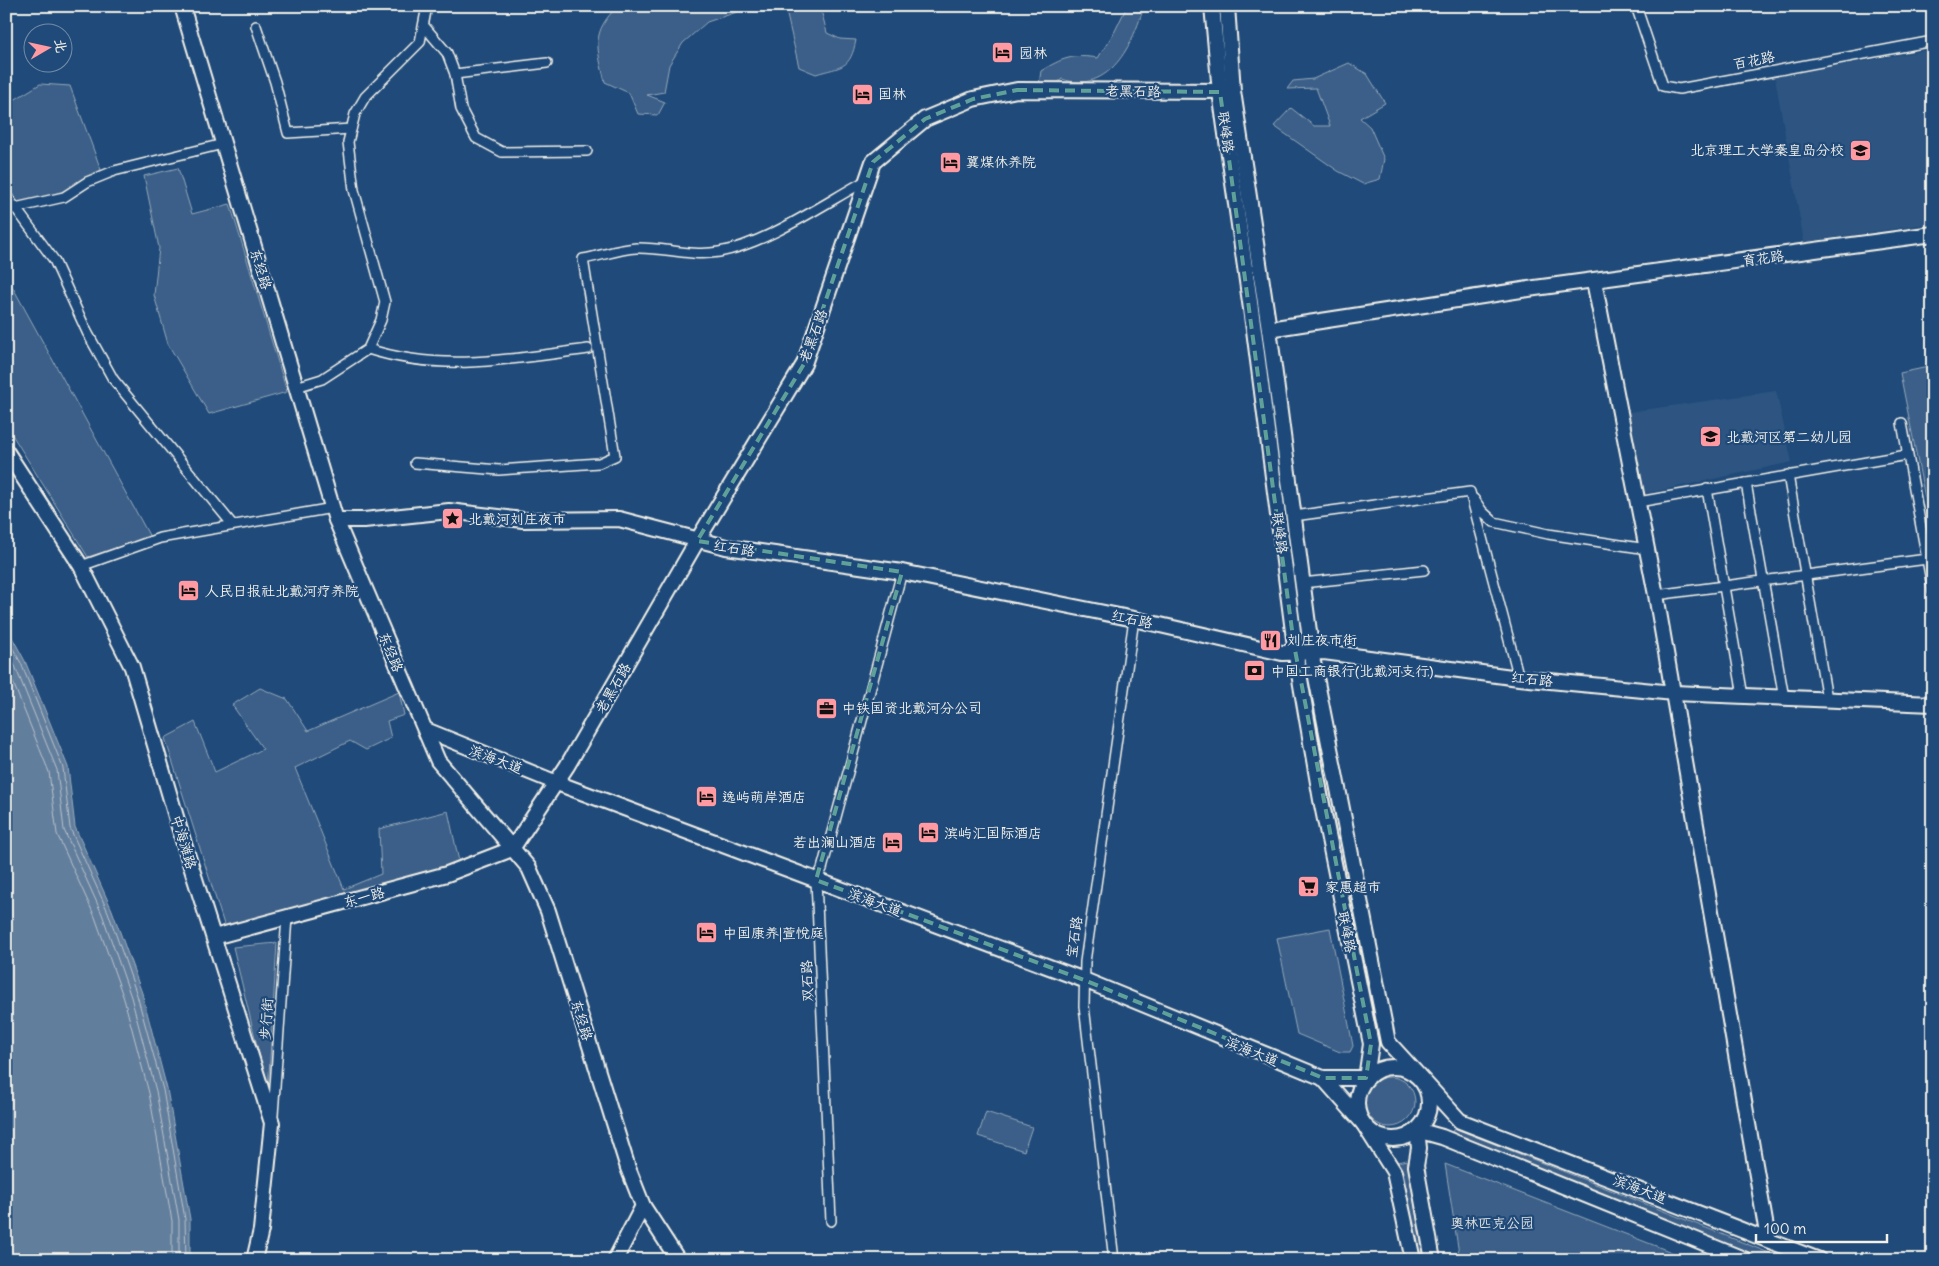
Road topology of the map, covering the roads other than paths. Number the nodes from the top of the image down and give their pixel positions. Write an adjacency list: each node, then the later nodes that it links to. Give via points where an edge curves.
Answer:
1 (182, 6): 13 (main road, 东经路)
2 (427, 6): 7 (street)
3 (1212, 6): 11 (main road, 联峰路)
4 (1227, 6): 11 (main road, 联峰路)
5 (1636, 6): 8 (street, 百花路, via 1663,86 1679,89)
6 (256, 26): 12 (street, via 288,133)
7 (424, 26): 10 (street, via 447,53); 12 (street, via 420,42 365,97)
8 (1933, 41)
9 (547, 63): 10 (street)
10 (455, 74): 14 (street, via 461,110 476,138 502,152)
11 (1226, 92): 15 (main road, 老黑石路, via 1017,90 973,100 925,119 873,162); 20 (main road, 联峰路); 21 (main road, 联峰路)
12 (351, 129): 22 (street, via 348,142 354,190 385,302)
13 (223, 144): 17 (street, via 114,171 87,182 64,197); 24 (main road, 东经路)
14 (587, 151)
15 (866, 180): 28 (street, via 788,224 721,252 691,254 636,248 584,259 615,456 599,463 499,470); 37 (main road, 老黑石路, via 804,364)
16 (6, 195): 17 (street)
17 (11, 209): 36 (street, via 54,260 113,379)
18 (1933, 234): 19 (main road, 育花路)
19 (1594, 281): 20 (main road, 育花路); 33 (main road)
20 (1269, 329): 21 (street); 35 (main road, 联峰路)
21 (1254, 330): 50 (main road, 联峰路)
22 (368, 349): 23 (street, via 423,362 479,363); 24 (street, via 322,379)
23 (588, 349)
24 (296, 388): 34 (main road, 东经路)
25 (1902, 423): 27 (street)
26 (6, 451): 40 (main road, 中海滩路)
27 (1907, 454): 29 (street); 39 (street)
28 (415, 463)
29 (1788, 475): 30 (street); 43 (street)
30 (1746, 483): 31 (street); 44 (street)
31 (1707, 490): 33 (street); 46 (street)
32 (1470, 492): 35 (street); 38 (street, via 1482,512 1494,522); 52 (street)
33 (1638, 502): 38 (main road)
34 (334, 514): 36 (street); 37 (main road, 红石路, via 364,520 449,511 523,520 620,519); 58 (main road, 东经路)
35 (1294, 516): 45 (main road, 联峰路)
36 (232, 524): 40 (street, via 160,538)
37 (697, 541): 42 (main road, 红石路); 59 (main road, 老黑石路)
38 (1647, 549): 48 (main road)
39 (1927, 559): 43 (street); 47 (street)
40 (81, 566): 63 (main road, 中海滩路, via 132,667)
41 (1424, 570): 45 (street)
42 (902, 572): 49 (main road, 红石路); 61 (street, 双石路, via 822,869)
43 (1805, 575): 44 (street); 56 (street)
44 (1764, 581): 46 (street); 55 (street)
45 (1302, 583): 51 (main road, 联峰路)
46 (1725, 586): 48 (street); 54 (street)
47 (1933, 592)
48 (1656, 595): 53 (main road)
49 (1134, 619): 50 (main road, 红石路, via 1282,653); 64 (street, 宝石路)
50 (1295, 653): 51 (main road, 红石路); 67 (main road, 联峰路, via 1321,800 1371,1044)
51 (1312, 653): 52 (main road, 红石路); 65 (main road, 联峰路, via 1388,1042)
52 (1519, 678): 53 (main road, 红石路)
53 (1674, 694): 54 (main road, 红石路); 73 (main road)
54 (1743, 696): 55 (main road, 红石路)
55 (1784, 698): 56 (main road, 红石路)
56 (1827, 699): 57 (main road, 红石路)
57 (1933, 704)
58 (426, 730): 59 (main road, 滨海大道); 60 (main road, 东经路, via 438,761)
59 (557, 783): 60 (main road, 老黑石路); 61 (main road, 滨海大道)
60 (512, 849): 62 (main road, 东一路, via 447,874); 71 (main road, 东经路, via 529,868 548,912 628,1168)
61 (816, 880): 64 (main road, 滨海大道); 72 (street, 双石路)
62 (287, 917): 63 (main road, 东一路); 68 (street, 步行街)
63 (214, 937): 68 (main road, 中海滩路)
64 (1084, 980): 66 (main road, 滨海大道); 77 (street, 宝石路, via 1084,1006)
65 (1418, 1077): 67 (main road, via 1409,1070 1386,1067); 70 (main road, via 1425,1086 1429,1104 1424,1121); 73 (main road, 滨海大道, via 1460,1121)
66 (1323, 1078): 67 (main road); 69 (main road)
67 (1366, 1078): 69 (main road, via 1357,1100)
68 (272, 1123): 74 (main road, 中海滩路, via 261,1230)
69 (1363, 1123): 70 (main road, via 1372,1132 1395,1139); 78 (main road, via 1394,1172)
70 (1417, 1130): 79 (main road, via 1416,1166); 80 (main road, 滨海大道, via 1442,1137)
71 (643, 1206): 75 (main road); 76 (main road, 东经路)
72 (831, 1222)
73 (1768, 1239): 81 (main road, 滨海大道)
74 (254, 1260)
75 (616, 1260)
76 (678, 1260)
77 (1114, 1260)
78 (1413, 1260)
79 (1433, 1260)
80 (1746, 1260)
81 (1819, 1260)

